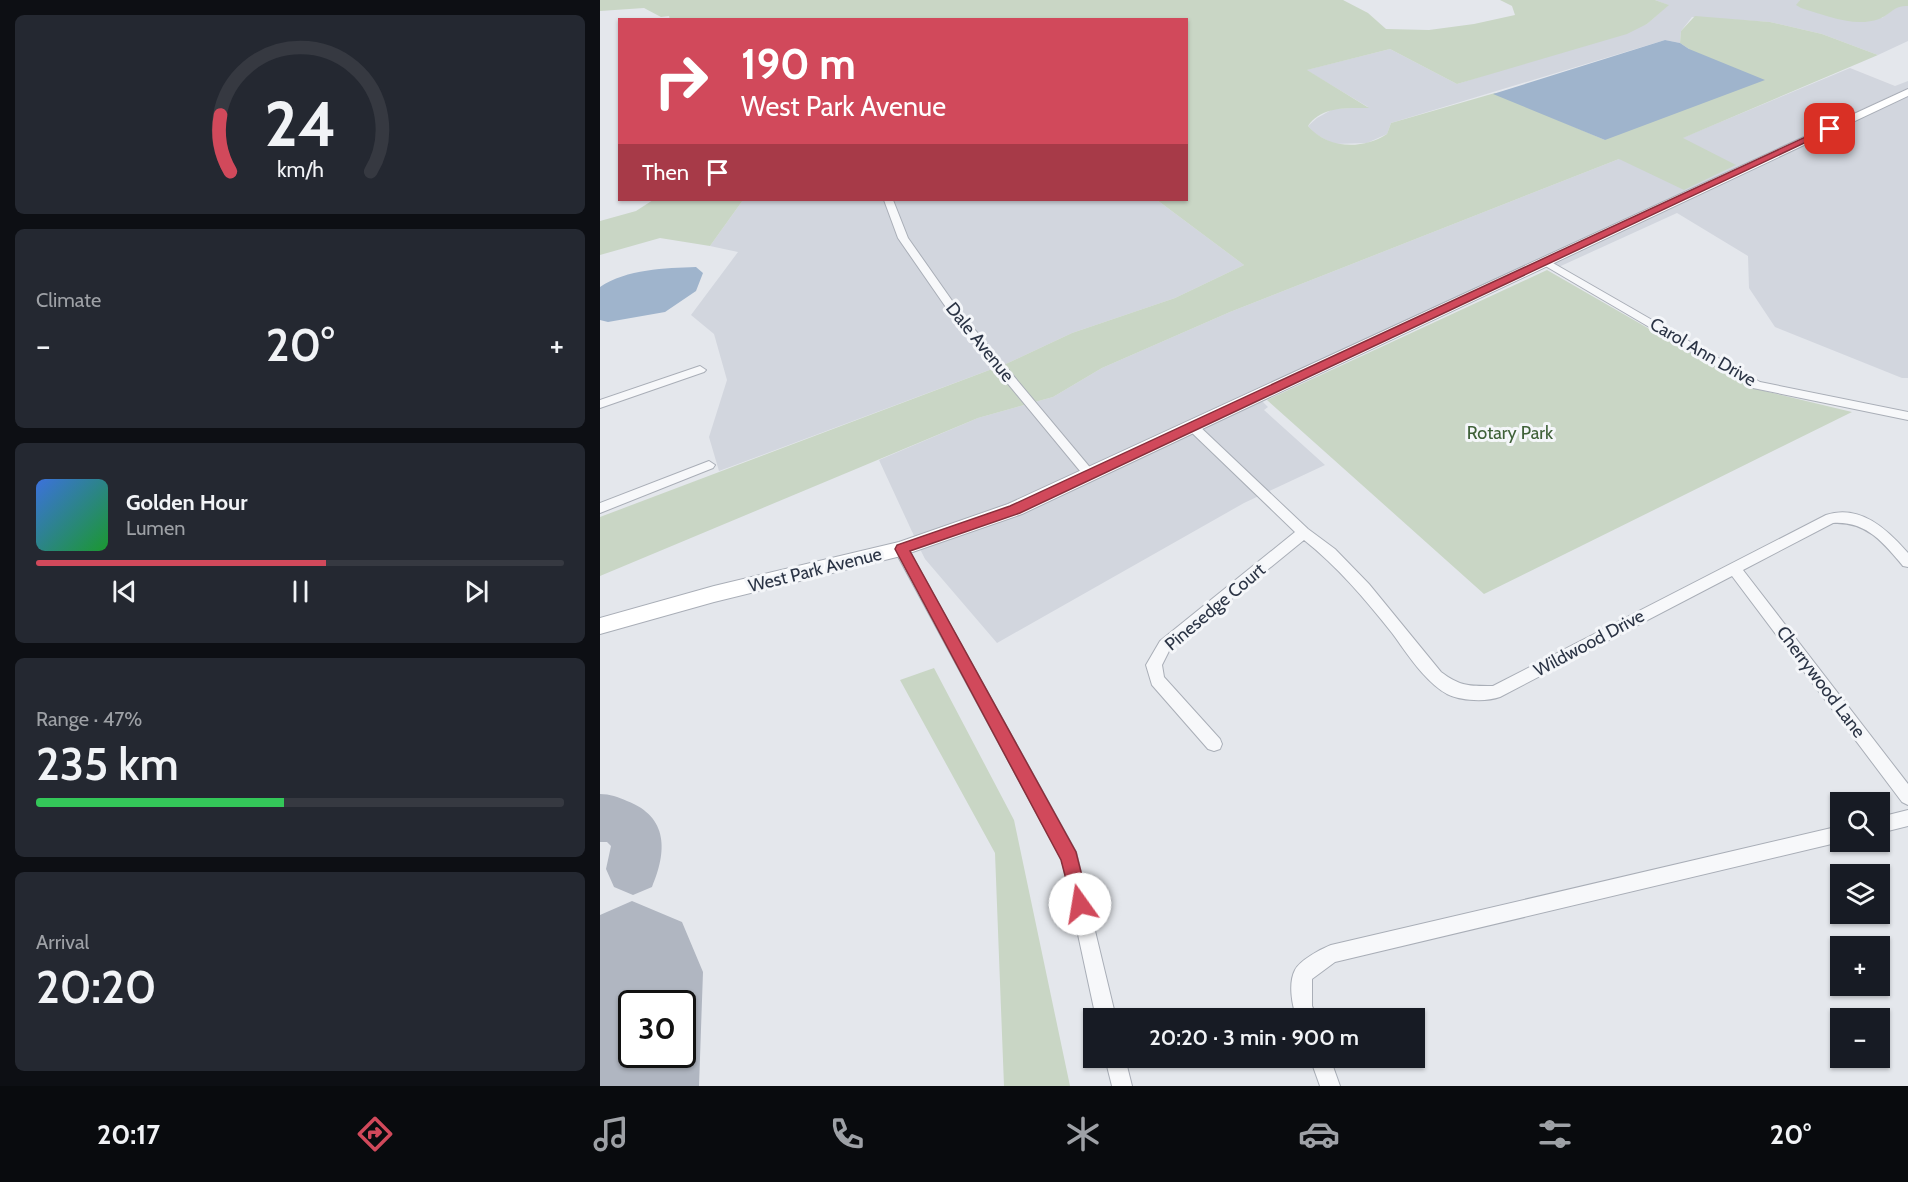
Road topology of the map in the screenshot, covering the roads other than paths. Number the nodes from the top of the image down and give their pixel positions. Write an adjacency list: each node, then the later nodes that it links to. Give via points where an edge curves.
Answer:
1 (1908, 92): 3 (street, West Park Avenue)
2 (888, 201): 9 (street, Dale Avenue, via 903,238 956,314)
3 (1546, 262): 6 (street, Carol Ann Drive, via 1757,385); 7 (street, West Park Avenue)
4 (700, 370): 5 (street)
5 (600, 404)
6 (1908, 416)
7 (1193, 428): 9 (street, West Park Avenue); 11 (street, Wildwood Drive)
8 (710, 465): 10 (street)
9 (1089, 474): 12 (street, West Park Avenue, via 1015,509)
10 (600, 508)
11 (1303, 531): 14 (street, Wildwood Drive, via 1364,588 1436,677 1452,688 1470,693 1495,692); 16 (street, Pinesedge Court, via 1165,645 1154,665 1157,680)
12 (902, 549): 15 (street, West Park Avenue, via 714,594); 21 (street, via 1070,858)
13 (1908, 562): 14 (street, Wildwood Drive, via 1878,529 1843,516 1831,518)
14 (1733, 567): 17 (street, Cherrywood Lane)
15 (600, 627)
16 (1214, 744)
17 (1908, 797)
18 (1908, 818): 19 (street)
19 (1890, 822)
20 (1830, 836): 22 (street, via 1331,954 1304,974)
21 (1104, 1008)
22 (1303, 1008)
23 (1118, 1068): 25 (street)
24 (1324, 1068): 26 (street)
25 (1122, 1086)
26 (1330, 1086)

